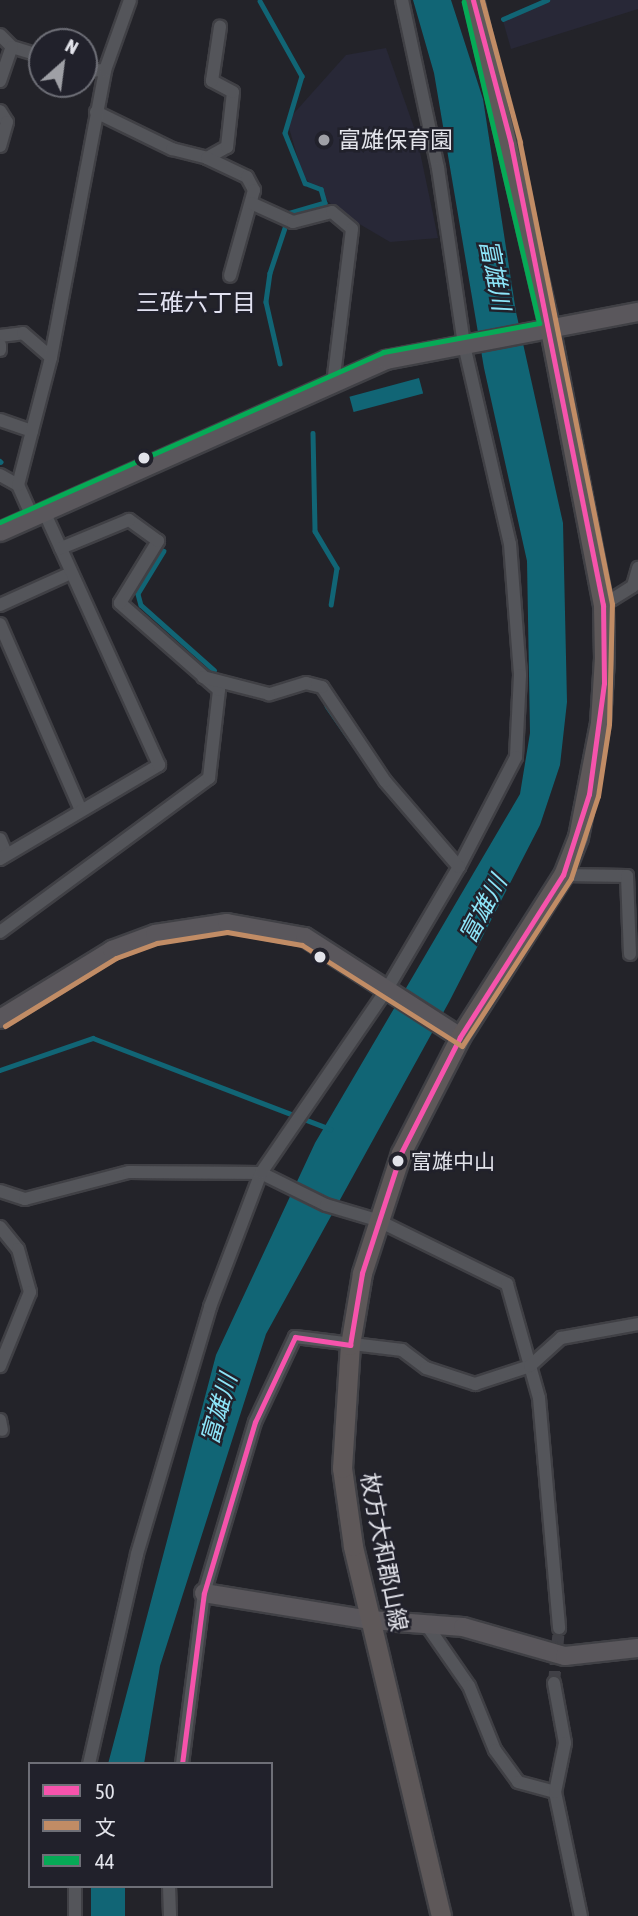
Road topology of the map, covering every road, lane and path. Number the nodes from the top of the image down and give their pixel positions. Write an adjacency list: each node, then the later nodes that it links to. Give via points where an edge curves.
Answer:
1 (130, 0): 9 (street)
2 (402, 0): 20 (street, via 438,169)
3 (473, 0): 18 (main road, 枚方大和郡山線)
4 (220, 27): 14 (street, via 212,81 233,92 229,133 227,147)
5 (0, 35): 6 (street)
6 (12, 47): 7 (street); 10 (street)
7 (28, 52)
8 (98, 70): 9 (street)
9 (105, 70): 12 (street)
10 (0, 81)
11 (0, 111): 13 (street, via 6,122)
12 (96, 112): 14 (street, via 172,149); 21 (street)
13 (0, 146)
14 (207, 158): 15 (street, via 247,177 254,190)
15 (251, 202): 16 (street); 22 (street, via 293,222 332,212 352,229)
16 (230, 276)
17 (638, 312): 18 (street)
18 (550, 330): 20 (street); 33 (main road, 枚方大和郡山線)
19 (0, 337): 21 (street, via 23,333)
20 (466, 344): 22 (street, via 386,360); 39 (street, via 510,544 520,676 516,757)
21 (51, 357): 24 (street)
22 (333, 383): 27 (street)
23 (0, 420): 24 (street)
24 (32, 431): 26 (street)
25 (0, 475): 26 (street)
26 (18, 485): 27 (street)
27 (38, 514): 28 (street); 29 (street)
28 (0, 532)
29 (61, 548): 31 (street); 35 (street, via 130,520 158,541 120,603)
30 (638, 568): 33 (street, via 633,586)
31 (71, 573): 32 (street); 36 (street, via 159,765)
32 (0, 605)
33 (603, 605): 40 (main road, 枚方大和郡山線, via 600,723 589,794)
34 (0, 624): 36 (street)
35 (203, 677): 39 (street, via 269,694 306,683 322,687 385,781); 41 (street, via 219,690 209,778)
36 (80, 808): 38 (street)
37 (0, 839): 38 (street)
38 (3, 856)
39 (459, 867): 43 (street)
40 (563, 875): 42 (street, via 627,876); 45 (main road, 枚方大和郡山線)
41 (0, 932)
42 (630, 954)
43 (394, 993): 44 (street, via 305,937 227,923 155,934 113,950); 45 (street); 46 (street)
44 (0, 1019)
45 (460, 1037): 48 (main road, 枚方大和郡山線, via 401,1153)
46 (267, 1176): 47 (street, via 129,1172 25,1199); 48 (street, via 326,1206); 60 (street, via 210,1307 137,1554)
47 (0, 1191)
48 (377, 1220): 51 (main road, 枚方大和郡山線); 53 (street, via 507,1284)
49 (0, 1227): 52 (street, via 18,1248 30,1292)
50 (638, 1324): 53 (street, via 561,1338)
51 (350, 1345): 53 (street, via 402,1350 426,1368 475,1384); 54 (street, via 296,1337 285,1353 251,1435); 55 (main road, 枚方大和郡山線, via 342,1468)
52 (0, 1366)
53 (530, 1366): 57 (street, via 539,1398)
54 (204, 1593): 55 (street); 61 (street)
55 (370, 1620): 56 (street); 67 (main road, 枚方大和郡山線)
56 (426, 1624): 58 (street, via 463,1627 565,1656); 62 (street, via 469,1686 495,1750 518,1782)
57 (559, 1628)
58 (638, 1648)
59 (554, 1683): 62 (street, via 565,1743)
60 (89, 1762)
61 (181, 1762)
62 (555, 1792): 68 (street)
63 (75, 1888): 65 (street)
64 (169, 1888): 66 (street)
65 (75, 1916)
66 (170, 1916)
67 (441, 1916)
68 (581, 1916)

